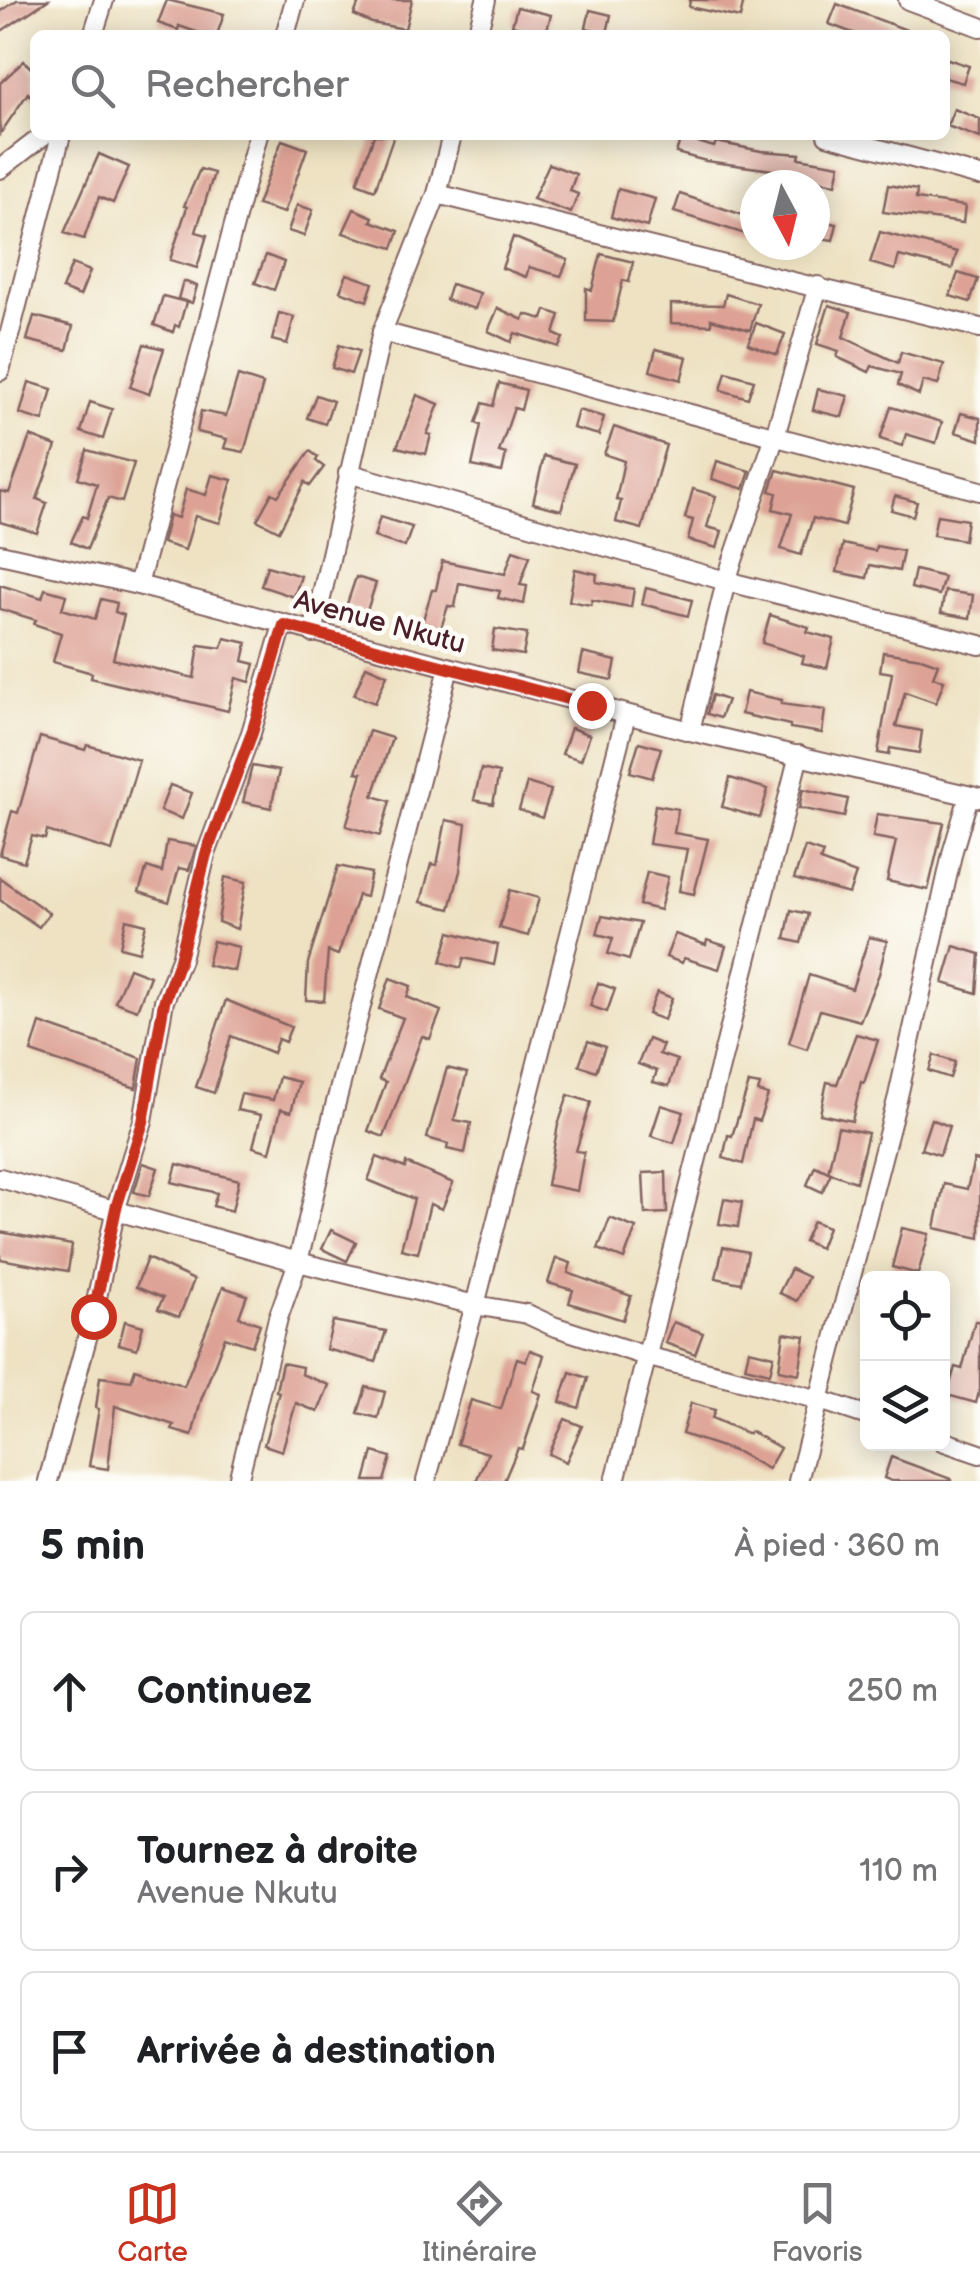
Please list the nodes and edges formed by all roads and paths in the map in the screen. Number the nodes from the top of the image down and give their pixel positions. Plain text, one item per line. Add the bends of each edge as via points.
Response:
1 (104, 0) edge
2 (295, 0) edge
3 (486, 0) edge
4 (908, 0) edge
5 (980, 28) edge
6 (94, 30) edge
7 (286, 30) edge
8 (478, 30) edge
9 (38, 140) edge
10 (60, 140) edge
11 (257, 140) edge
12 (451, 140) edge
13 (846, 140) edge
14 (0, 169) edge
15 (980, 176) edge
16 (436, 194) junction
17 (818, 286) junction
18 (980, 328) edge
19 (382, 332) junction
20 (0, 372) edge
21 (775, 436) junction
22 (348, 473) junction
23 (980, 492) edge
24 (0, 554) edge
25 (726, 581) junction
26 (138, 585) junction
27 (284, 625) junction
28 (314, 634) junction
29 (980, 646) edge
30 (449, 668) junction
31 (626, 715) junction
32 (690, 731) junction
33 (800, 755) junction
34 (975, 797) edge
35 (0, 1178) edge
36 (116, 1208) junction
37 (298, 1262) junction
38 (475, 1305) junction
39 (649, 1357) junction
40 (820, 1400) junction
41 (860, 1413) edge
42 (950, 1444) edge
43 (980, 1454) edge
44 (48, 1481) edge
45 (238, 1481) edge
46 (426, 1481) edge
47 (615, 1481) edge
48 (798, 1481) edge

1 - 6 street
2 - 7 street
3 - 8 street
4 - 5 street
9 - 14 street
10 - 20 street
11 - 26 street
12 - 16 street
13 - 15 street
16 - 17 street
16 - 19 street
17 - 18 street
17 - 21 street
19 - 21 street
19 - 22 street
21 - 23 street
21 - 25 street
22 - 25 street
22 - 28 street
24 - 26 street, Avenue Nkutu
25 - 29 street
25 - 32 street
26 - 27 street, Avenue Nkutu
27 - 28 street, Avenue Nkutu
27 - 36 street via 206,854
28 - 30 street, Avenue Nkutu
30 - 31 street, Avenue Nkutu
30 - 37 street
31 - 32 street, Avenue Nkutu
31 - 38 street
32 - 33 street, Avenue Nkutu
33 - 34 street, Avenue Nkutu
33 - 39 street
34 - 40 street via 953,850
35 - 36 street
36 - 37 street
36 - 44 street
37 - 38 street
37 - 45 street
38 - 39 street via 527,1314
38 - 46 street
39 - 40 street
39 - 47 street
40 - 41 street
40 - 48 street
42 - 43 street

